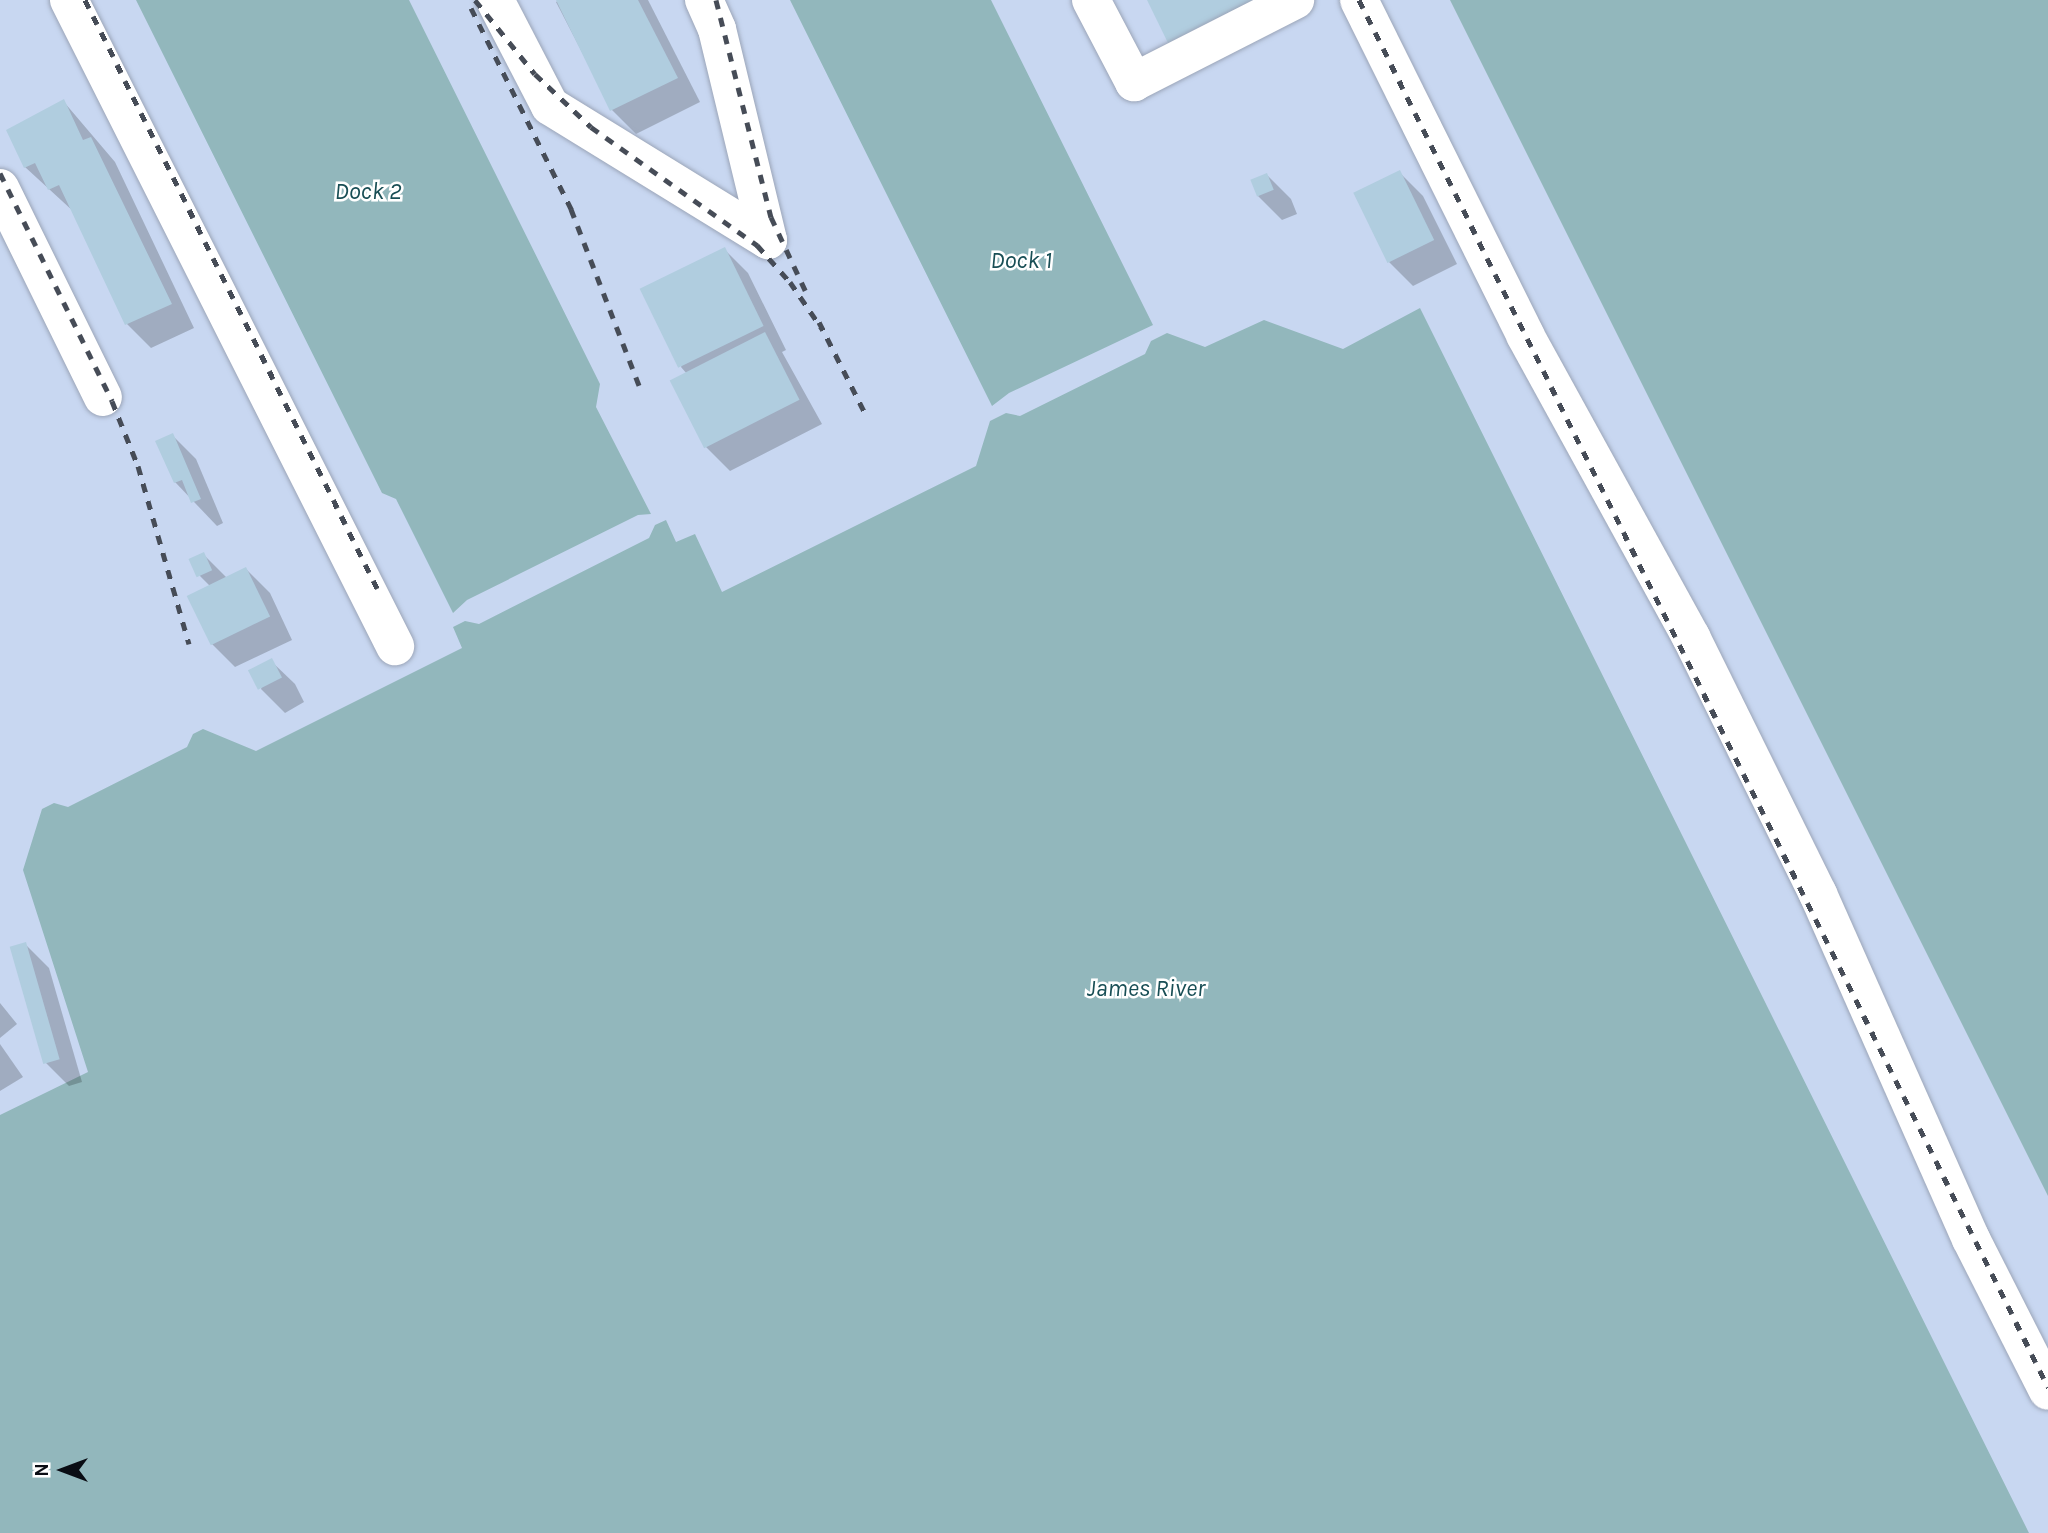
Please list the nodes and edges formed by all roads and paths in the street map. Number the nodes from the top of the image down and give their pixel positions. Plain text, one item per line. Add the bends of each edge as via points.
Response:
1 (69, 0) edge
2 (495, 0) edge
3 (704, 0) edge
4 (1091, 0) edge
5 (1295, 0) edge
6 (1359, 0) edge
7 (0, 188) edge
8 (103, 397) dead end
9 (395, 646) dead end
10 (2048, 1391) edge

1 - 9 lane
2 - 3 lane via 550,107 768,240 717,29
4 - 5 lane via 1134,82
6 - 10 lane via 1525,335 1691,636 1818,894 1971,1239
7 - 8 lane

